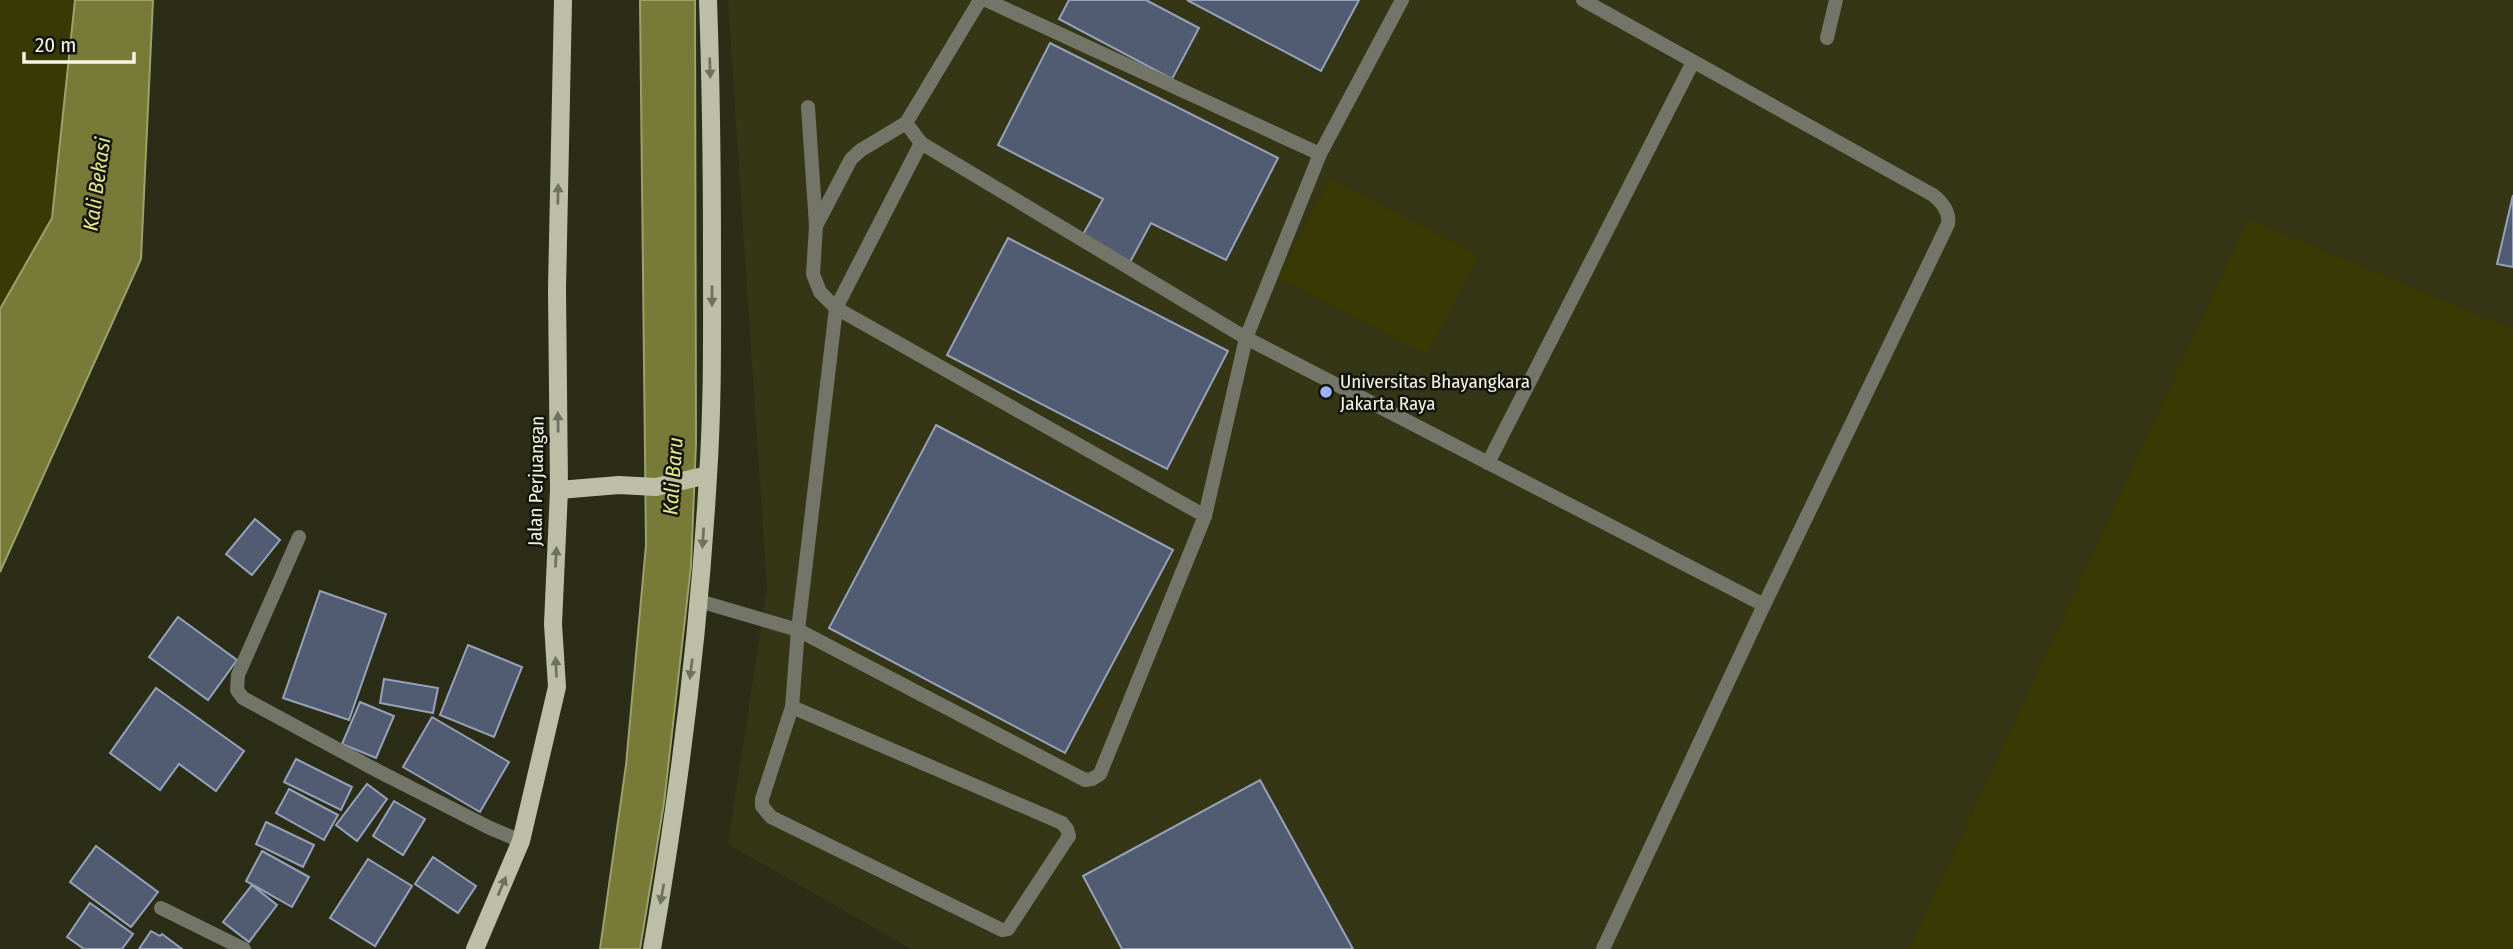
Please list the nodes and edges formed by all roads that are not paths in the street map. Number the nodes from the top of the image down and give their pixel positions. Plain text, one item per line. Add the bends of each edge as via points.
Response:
1 (563, 0) edge
2 (708, 0) edge
3 (979, 0) edge
4 (986, 0) edge
5 (1402, 0) edge
6 (1583, 0) edge
7 (1836, 0) edge
8 (1827, 38) dead end
9 (1693, 62) junction
10 (808, 107) dead end
11 (906, 123) junction
12 (921, 144) junction
13 (1320, 154) junction
14 (816, 226) junction
15 (836, 308) junction
16 (1246, 338) junction
17 (1488, 463) junction
18 (703, 477) junction
19 (559, 490) junction
20 (1205, 516) junction
21 (299, 537) dead end
22 (699, 601) junction
23 (1764, 606) junction
24 (798, 630) junction
25 (792, 707) junction
26 (521, 841) junction
27 (160, 908) dead end
28 (244, 949) edge
29 (475, 949) edge
30 (652, 949) edge
31 (1604, 949) edge

19 -> 1 main road, Jalan Perjuangan via 557,289
2 -> 18 main road via 712,282
3 - 11 street
4 - 13 street
5 - 13 street
6 - 9 street
7 - 8 street
9 - 17 street
9 - 23 street via 1933,195 1949,216
10 - 14 street
11 - 12 street
11 - 14 street via 851,159
12 - 15 street
12 - 16 street
13 - 16 street
14 - 15 street via 813,274 820,292
15 - 20 street
15 - 24 street
16 - 17 street
16 - 20 street
17 - 23 street
18 - 19 main road via 656,487
18 -> 22 main road
26 -> 19 main road, Jalan Perjuangan via 557,687 553,624
20 - 24 street via 1100,774 1092,779 1085,780
21 - 26 street via 238,675 237,690 243,698 415,790
22 - 24 street
22 -> 30 main road via 670,849
23 - 31 street
24 - 25 street
25 - 25 street via 762,799 771,817 1008,929 1069,836 1068,829
29 -> 26 main road, Jalan Perjuangan
27 - 28 street

